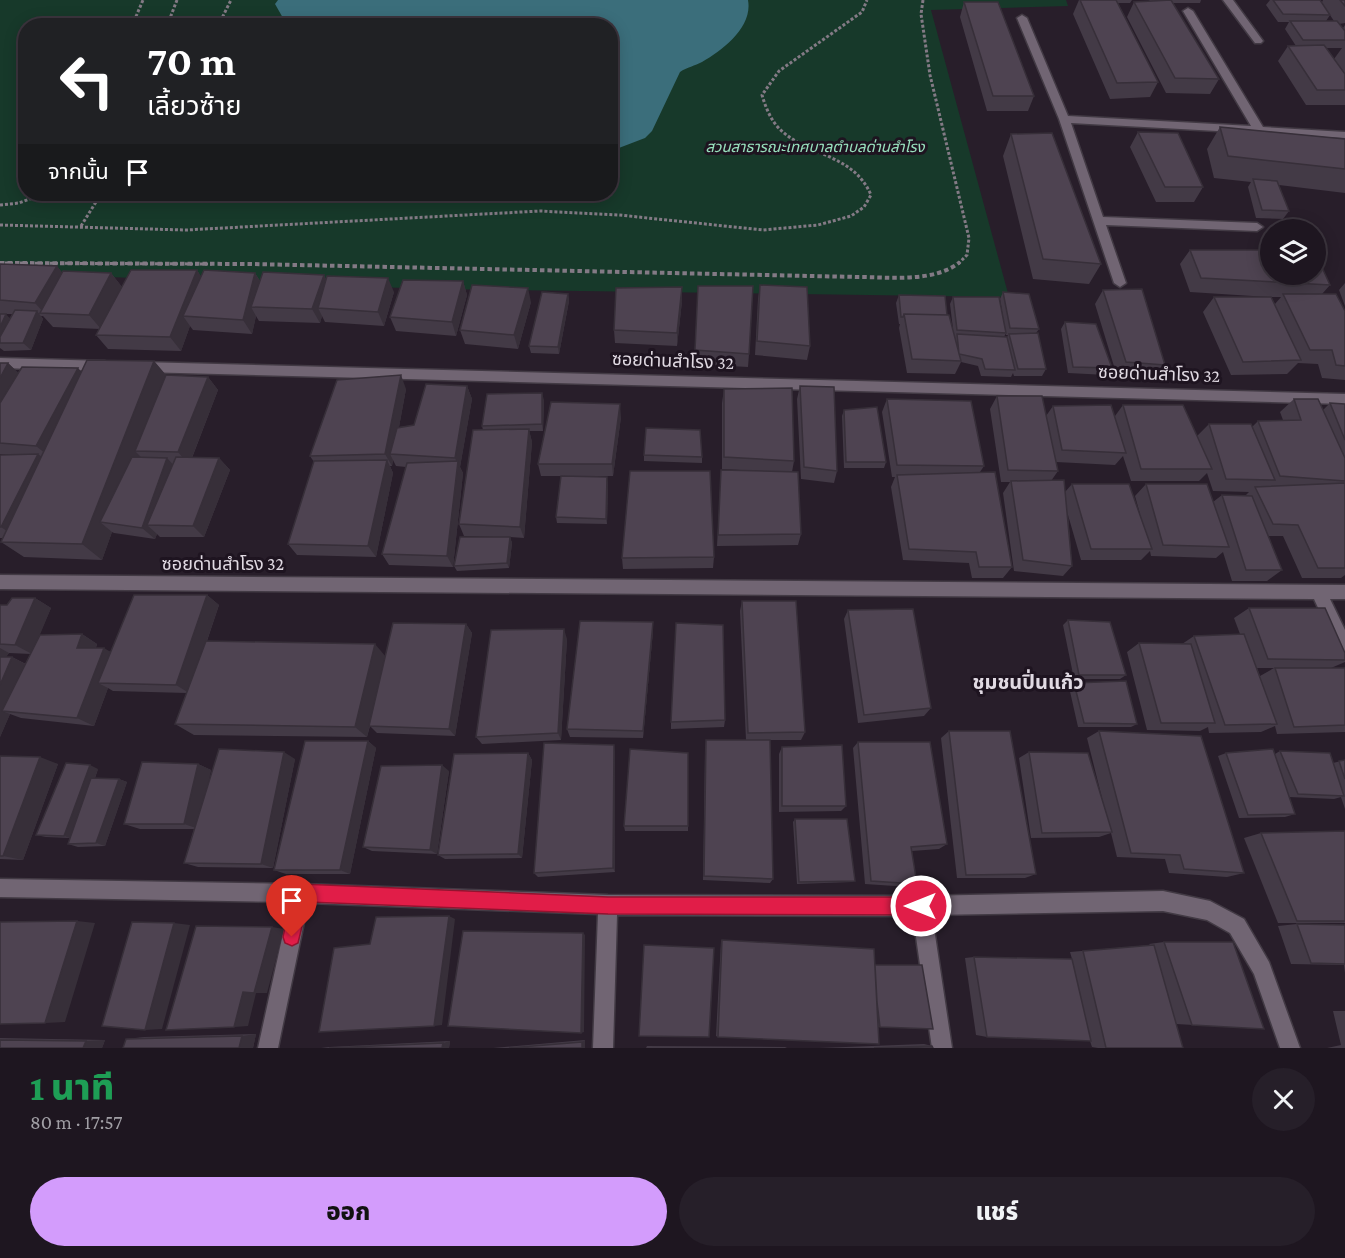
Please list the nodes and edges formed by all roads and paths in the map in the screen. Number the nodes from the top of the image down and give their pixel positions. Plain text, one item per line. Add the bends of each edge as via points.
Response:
1 (143, 0) edge
2 (177, 0) edge
3 (231, 0) edge
4 (867, 0) edge
5 (923, 0) edge
6 (1228, 0) edge
7 (1188, 11) dead end
8 (135, 18) edge
9 (170, 18) edge
10 (222, 18) edge
11 (1022, 18) dead end
12 (1258, 41) dead end
13 (1064, 119) junction
14 (1259, 130) junction
15 (1345, 135) edge
16 (24, 201) edge
17 (97, 201) edge
18 (0, 205) edge
19 (1099, 221) junction
20 (0, 225) edge
21 (80, 227) junction
22 (1257, 227) dead end
23 (0, 263) edge
24 (1120, 284) dead end
25 (0, 363) edge
26 (1345, 399) edge
27 (0, 582) edge
28 (1319, 592) junction
29 (1345, 592) edge
30 (1345, 648) edge
31 (0, 888) edge
32 (301, 893) junction
33 (608, 905) junction
34 (921, 906) junction
35 (268, 1048) edge
36 (603, 1048) edge
37 (942, 1048) edge
38 (1290, 1048) edge

1 - 8 path
2 - 9 path
3 - 10 path
4 - 21 path via 862,12 778,71 762,95 777,127 854,171 869,186 871,195 864,207 851,216 818,225 764,230 540,211 186,230
5 - 23 path via 920,14 927,60 969,238 968,255 956,266 937,274 858,277 263,264
6 - 12 street
7 - 14 street
11 - 13 street
13 - 14 street
13 - 19 street
14 - 15 street
16 - 18 path
17 - 21 path
19 - 22 street
19 - 24 street
20 - 21 path
25 - 26 street, ซอยด่านสำโรง 32
27 - 28 street, ซอยด่านสำโรง 32
28 - 29 street, ซอยด่านสำโรง 32
28 - 30 street
31 - 32 street
32 - 33 street
32 - 35 street
33 - 34 street
33 - 36 street
34 - 37 street
34 - 38 street via 1163,901 1210,911 1237,926 1263,969

